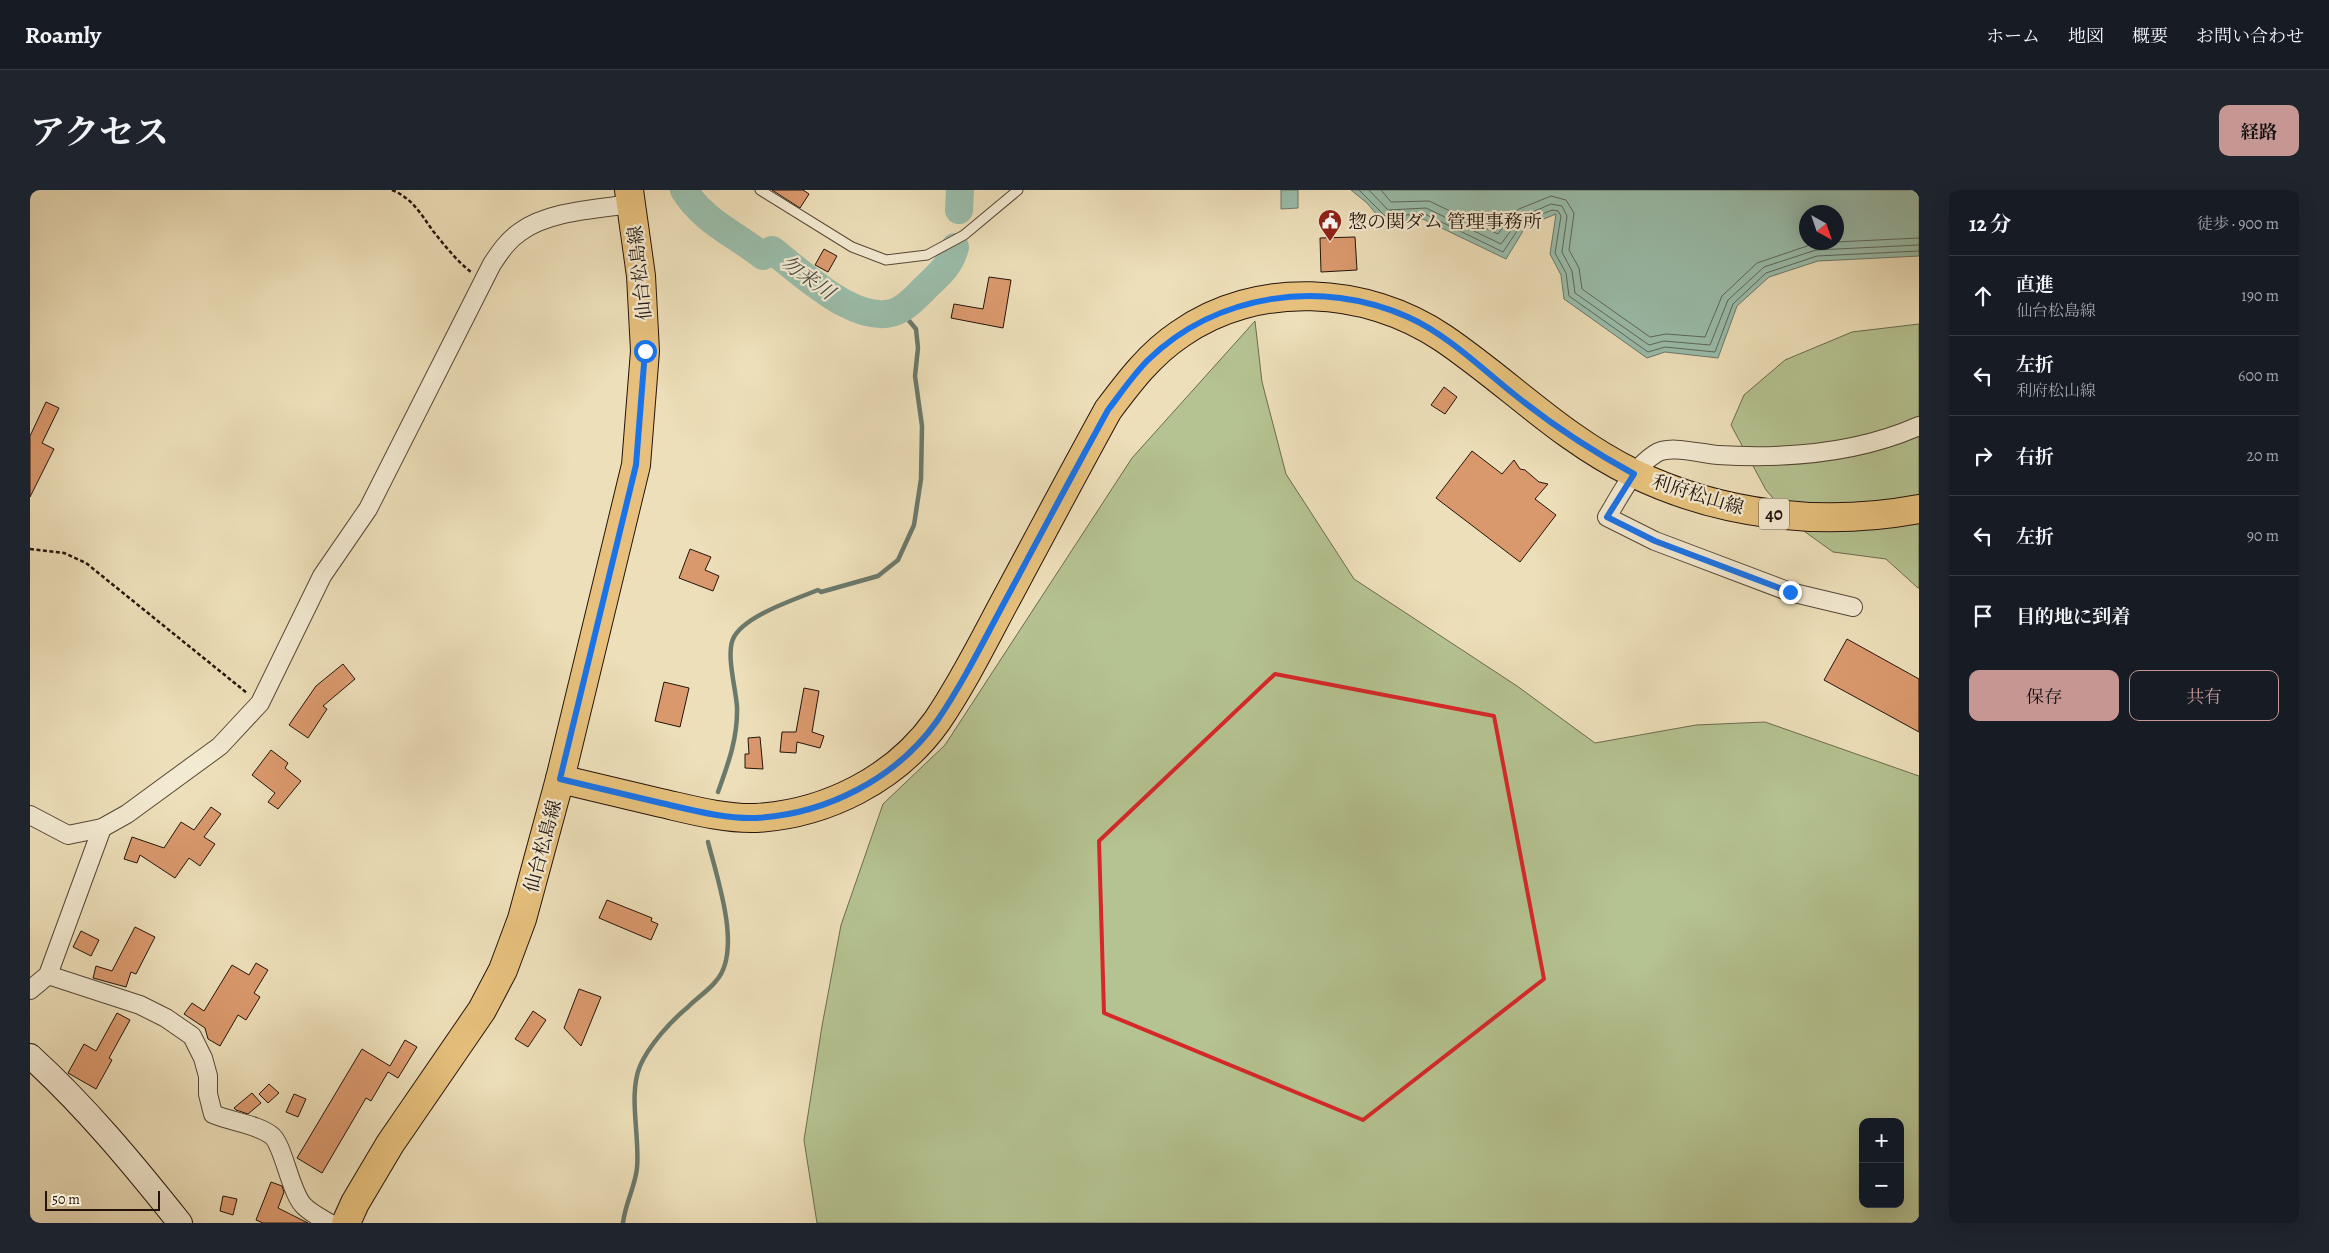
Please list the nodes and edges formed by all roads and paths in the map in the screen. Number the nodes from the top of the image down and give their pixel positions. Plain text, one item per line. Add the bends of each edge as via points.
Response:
1 (392, 190) edge
2 (760, 190) edge
3 (1018, 190) edge
4 (630, 197) edge
5 (483, 282) junction
6 (1919, 426) edge
7 (1634, 474) junction
8 (1919, 509) edge
9 (30, 549) edge
10 (1853, 607) dead end
11 (260, 703) junction
12 (560, 779) junction
13 (30, 815) edge
14 (102, 828) junction
15 (48, 975) junction
16 (30, 990) edge
17 (30, 1056) edge
18 (180, 1223) edge
19 (329, 1223) edge
20 (346, 1223) edge

1 - 5 path via 414,204 461,264
2 - 3 lane via 852,248 886,260 927,255 964,235
4 - 5 street via 545,219 520,232 503,248
4 - 12 main road, 仙台松島線 via 641,276 645,351 636,465
5 - 11 street via 368,509 322,576
6 - 7 street via 1835,452 1717,455 1668,449 1655,453
7 - 8 main road, 利府松山線 / 40 via 1707,501 1780,515 1882,516
7 - 10 street via 1607,517 1655,541 1790,592
7 - 12 main road, 利府松山線 / 40 via 1594,452 1442,337 1408,318 1375,305 1340,299 1298,295 1261,300 1200,320 1160,349 1137,372 1108,410 936,722 884,774 822,806 756,818 699,812
9 - 11 path via 64,553 86,563
11 - 14 street via 220,746 127,814
12 - 20 main road, 仙台松島線 via 522,919 503,970 482,1010 390,1144
13 - 14 street via 68,835
14 - 15 street
15 - 16 street
15 - 19 street via 140,1005 192,1036 208,1076 213,1114 231,1122 258,1127 274,1136 303,1205
17 - 18 street via 57,1080 131,1162

